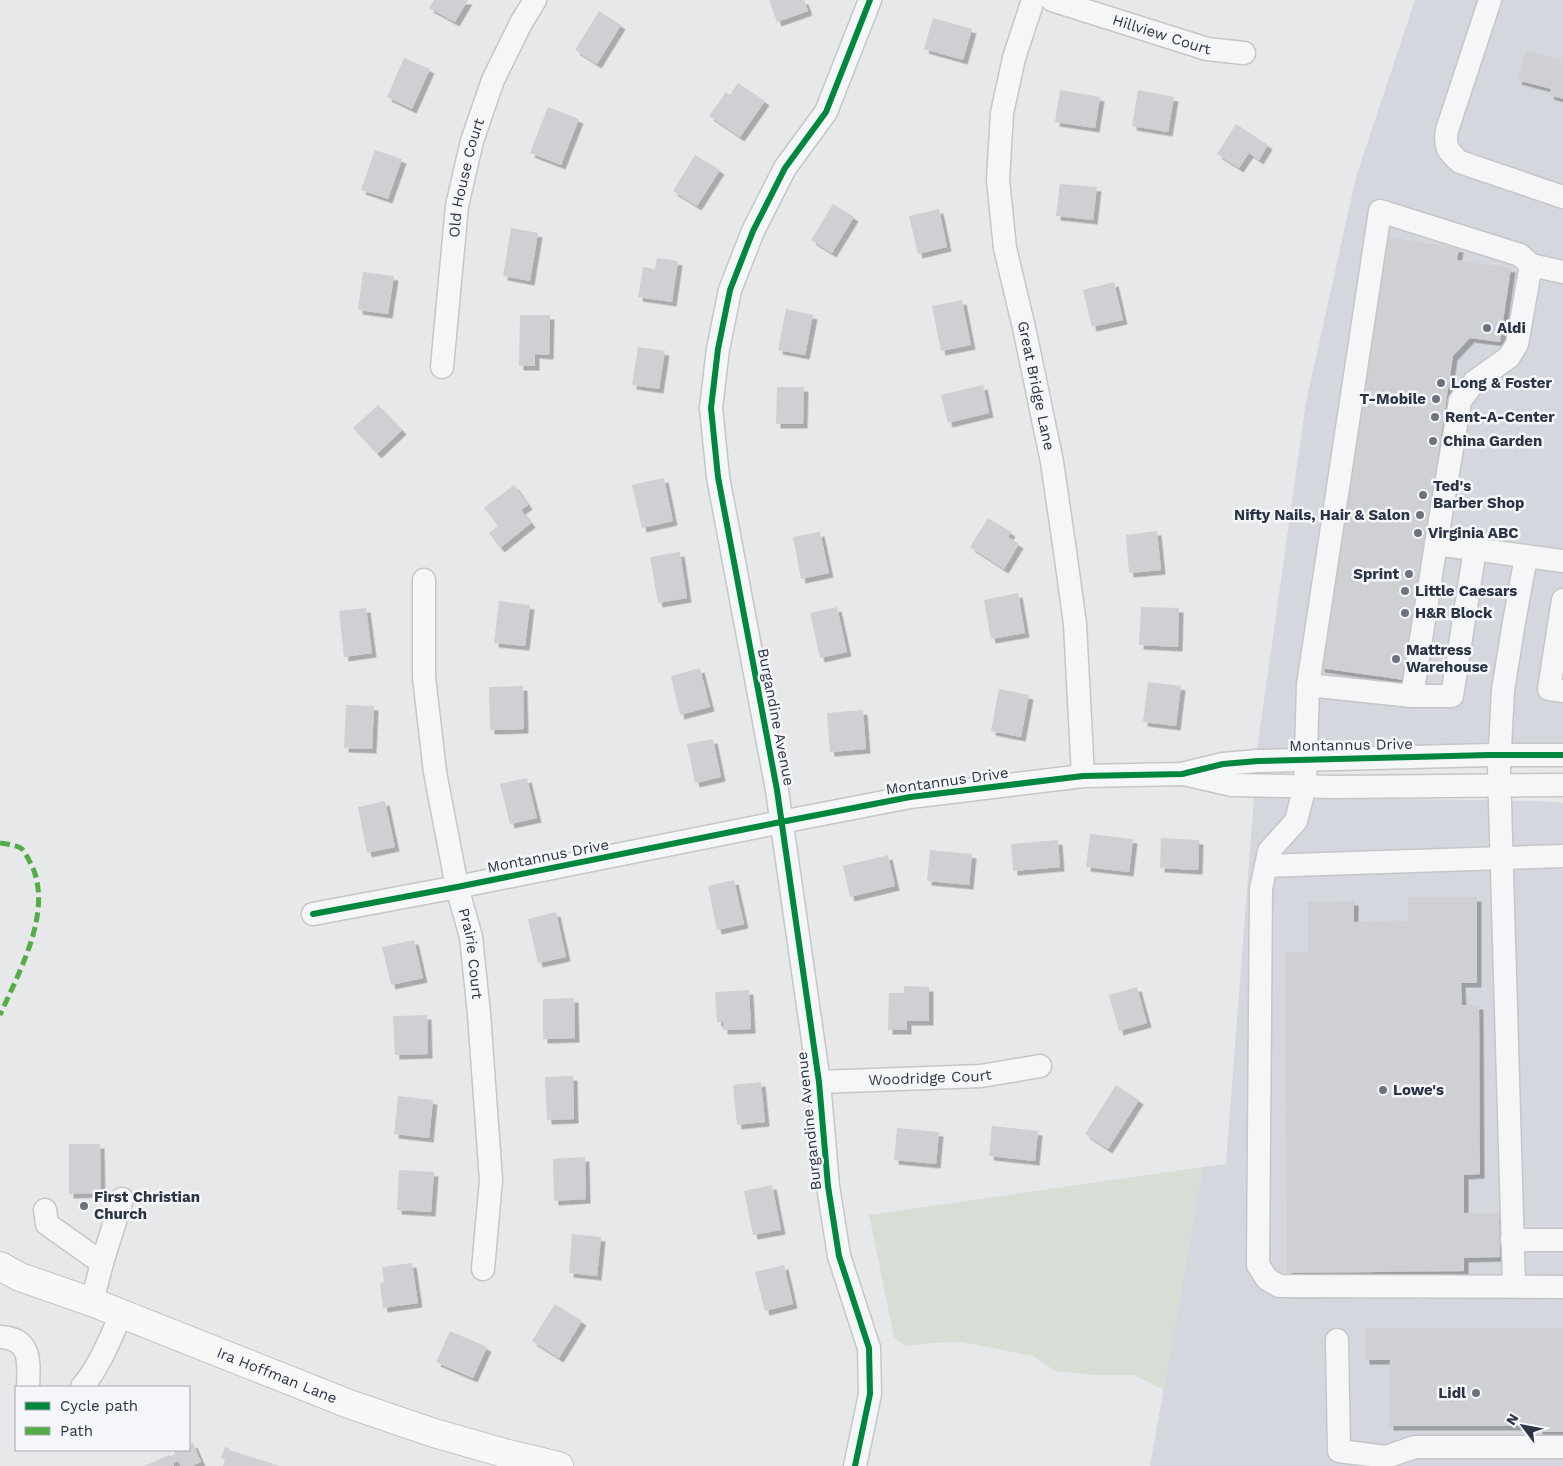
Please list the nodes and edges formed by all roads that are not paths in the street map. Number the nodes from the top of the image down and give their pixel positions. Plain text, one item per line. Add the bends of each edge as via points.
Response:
1 (535, 0) edge
2 (870, 0) edge
3 (1033, 0) edge
4 (1052, 0) edge
5 (1490, 0) edge
6 (1244, 53) dead end
7 (1563, 197) edge
8 (1531, 265) junction
9 (1563, 272) edge
10 (442, 367) dead end
11 (1436, 544) junction
12 (1475, 549) junction
13 (1526, 557) junction
14 (1563, 562) edge
15 (424, 580) dead end
16 (1563, 600) edge
17 (1308, 685) junction
18 (1563, 691) edge
19 (1412, 696) junction
20 (1500, 755) junction
21 (1563, 755) edge
22 (1306, 759) junction
23 (1182, 774) junction
24 (1082, 776) junction
25 (1500, 785) junction
26 (1563, 785) edge
27 (1305, 786) junction
28 (781, 822) junction
29 (1563, 856) edge
30 (1502, 858) junction
31 (1266, 866) junction
32 (457, 887) junction
33 (313, 914) dead end
34 (1040, 1066) dead end
35 (819, 1082) junction
36 (122, 1199) dead end
37 (45, 1210) dead end
38 (1512, 1240) junction
39 (1563, 1240) edge
40 (102, 1263) junction
41 (0, 1266) edge
42 (483, 1269) dead end
43 (1514, 1286) junction
44 (1563, 1287) edge
45 (92, 1302) junction
46 (121, 1314) junction
47 (0, 1337) edge
48 (1337, 1340) dead end
49 (28, 1386) edge
50 (83, 1386) edge
51 (1563, 1447) edge
52 (1392, 1461) edge
53 (558, 1466) edge
54 (855, 1466) edge

1 - 10 street, Old House Court via 493,80 472,141 457,206
2 - 28 street, Burgandine Avenue via 826,112 785,168 753,231 730,290 711,408 718,476
3 - 24 street, Great Bridge Lane via 1014,58 1002,113 998,180 1005,248 1052,462 1063,534 1075,624
4 - 6 street, Hillview Court via 1207,49
5 - 7 street via 1447,130 1447,148 1460,162
8 - 9 street
8 - 11 street via 1517,344 1509,357 1474,382 1460,401
8 - 17 street via 1520,255 1380,211
11 - 12 street
11 - 19 street
12 - 13 street
12 - 19 street via 1452,696
13 - 14 street
13 - 20 street via 1503,690
15 - 32 street, Prairie Court via 424,677 435,772
16 - 18 street via 1549,689
17 - 19 street
17 - 22 street
20 - 21 street, Montannus Drive
20 - 22 street, Montannus Drive
20 - 25 street
22 - 23 street, Montannus Drive via 1235,762
22 - 27 street
23 - 24 street, Montannus Drive
23 - 27 street, Montannus Drive via 1232,785
24 - 28 street, Montannus Drive via 910,797
25 - 26 street, Montannus Drive
25 - 27 street, Montannus Drive
25 - 30 street
27 - 31 street via 1296,822 1269,851
28 - 32 street, Montannus Drive
28 - 35 street, Burgandine Avenue
29 - 30 street
30 - 31 street
30 - 38 street
31 - 43 street via 1261,890 1258,1265 1267,1279 1279,1286
32 - 33 street, Montannus Drive
32 - 42 street, Prairie Court via 471,937 480,1014 491,1180
34 - 35 street, Woodridge Court via 981,1076
35 - 54 street, Burgandine Avenue via 828,1186 839,1256 869,1348 870,1394
36 - 40 street
37 - 40 street via 47,1224
38 - 39 street
38 - 43 street
40 - 45 street
41 - 45 main road, Ira Hoffman Lane via 20,1277
43 - 44 street
45 - 46 main road, Ira Hoffman Lane
46 - 50 street via 106,1349
46 - 53 main road, Ira Hoffman Lane via 349,1404 434,1433
47 - 49 street via 18,1342 25,1349 29,1362
48 - 52 street via 1339,1451
51 - 52 street via 1415,1447

